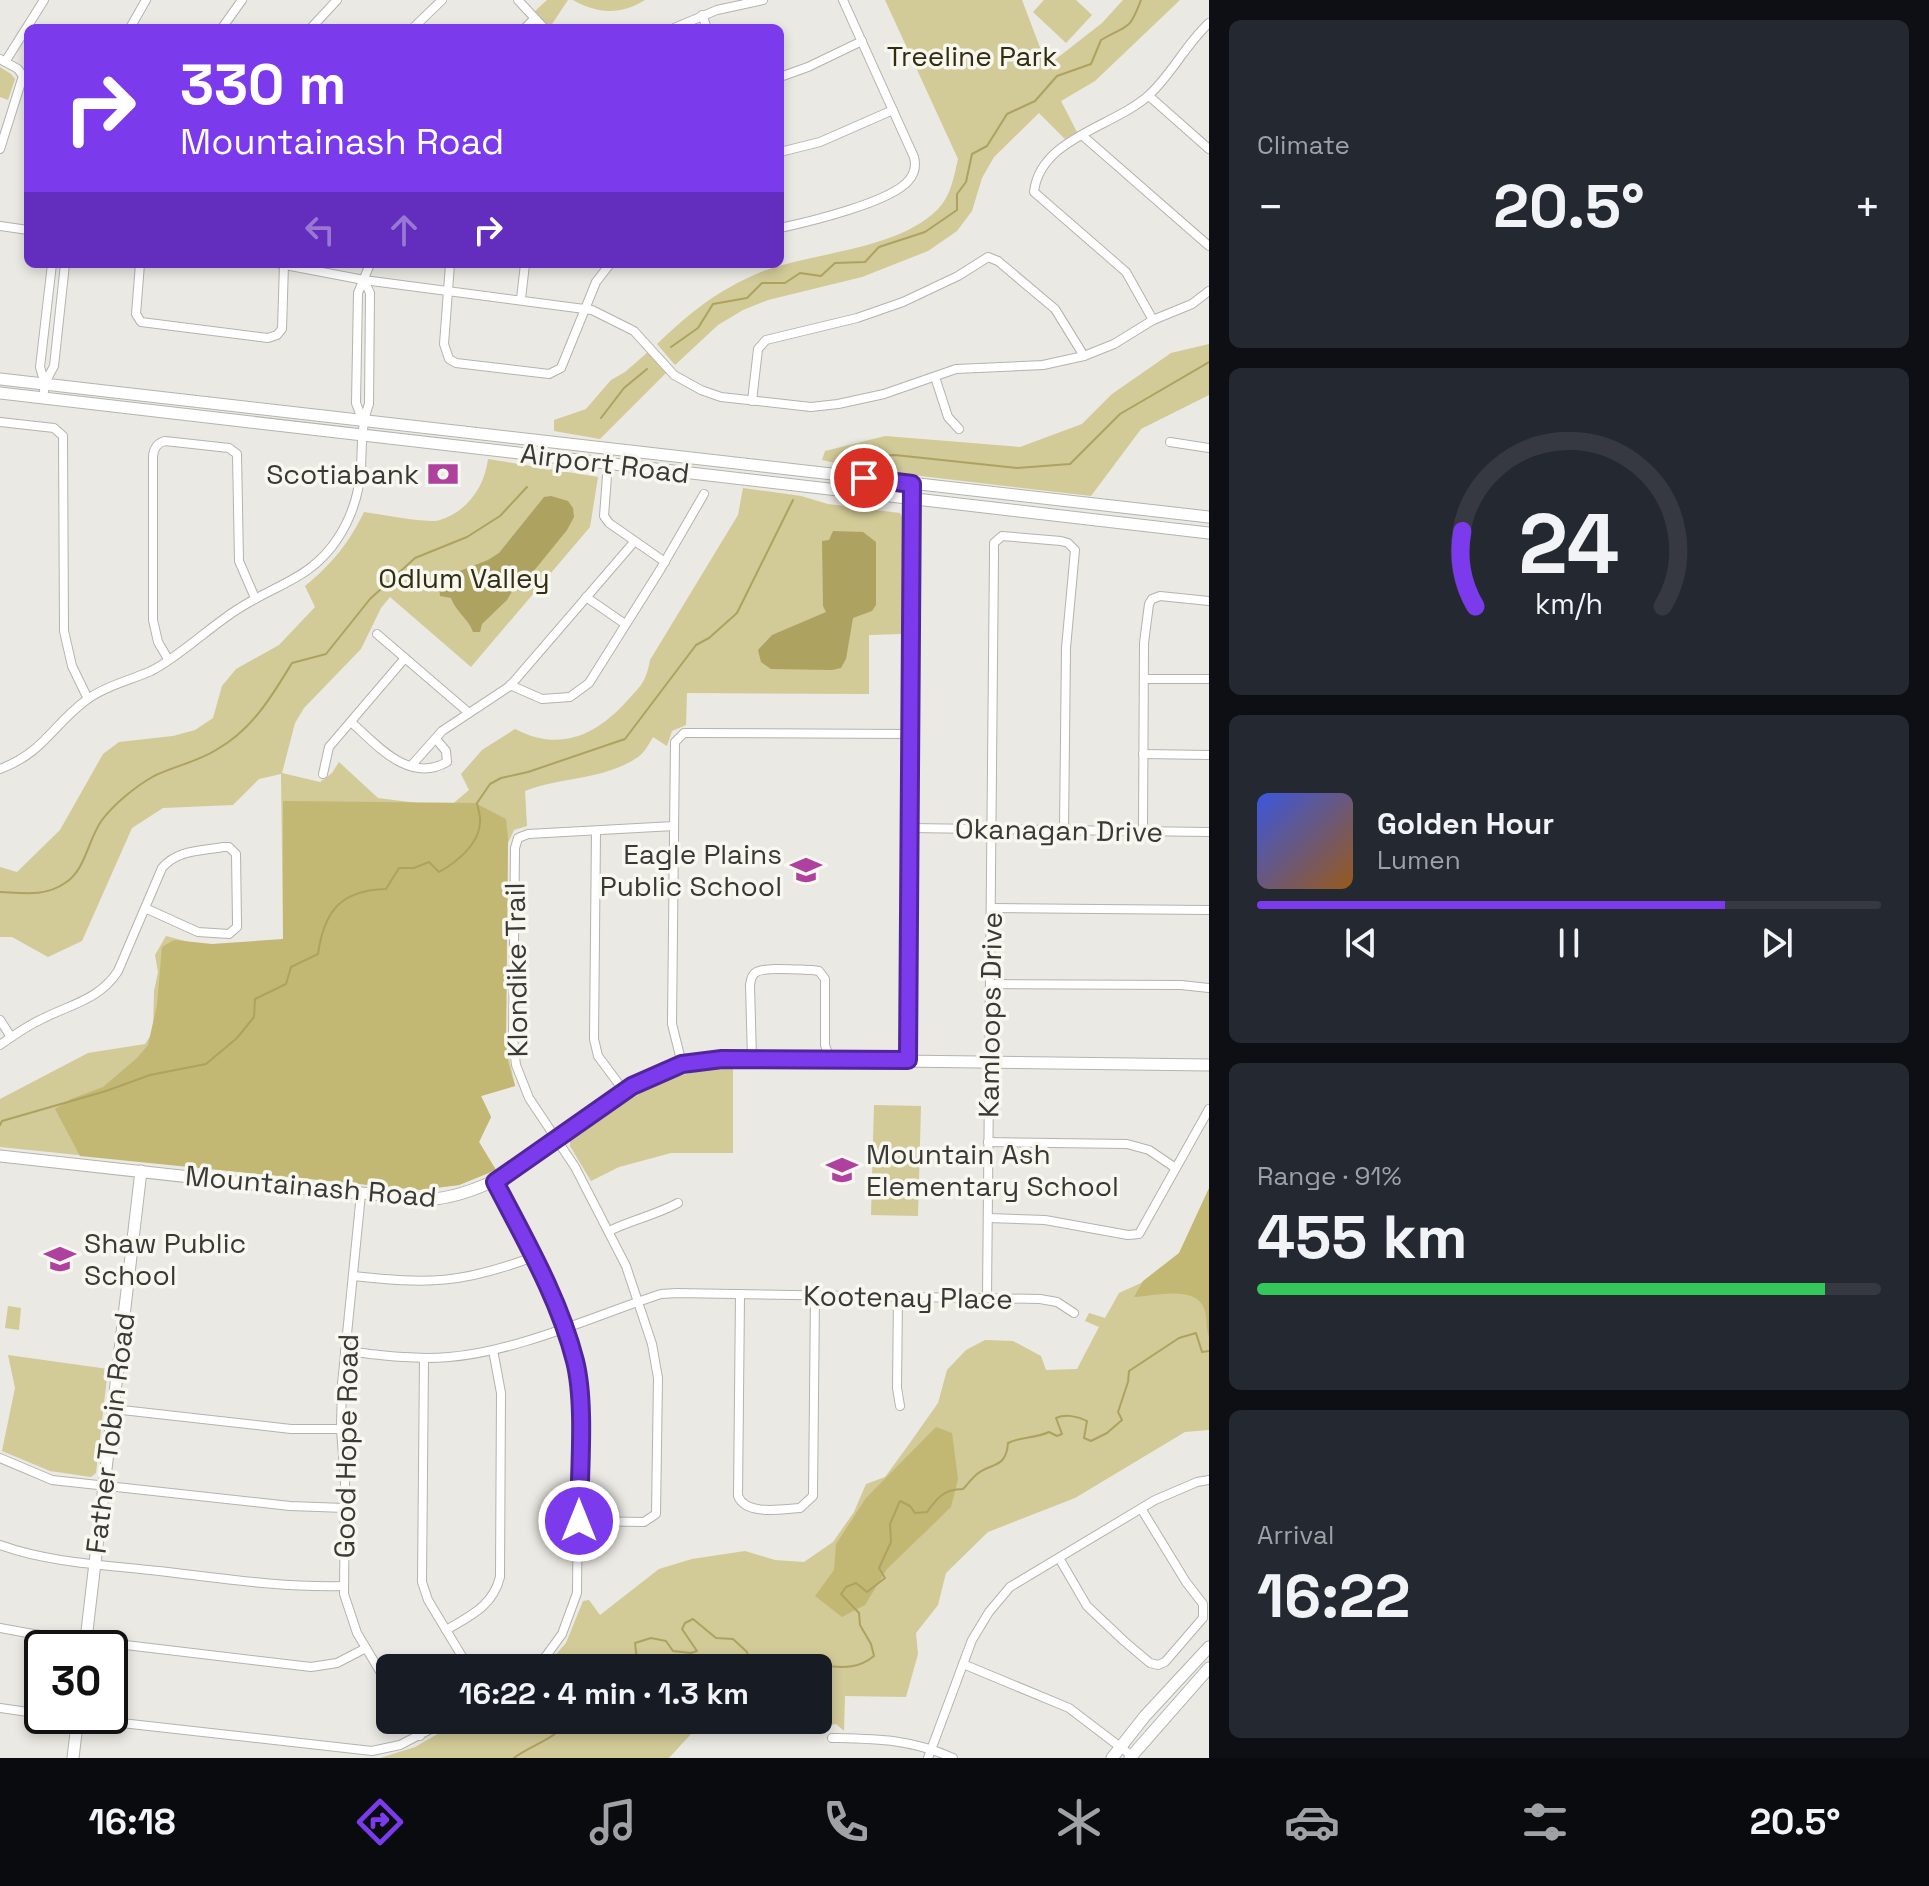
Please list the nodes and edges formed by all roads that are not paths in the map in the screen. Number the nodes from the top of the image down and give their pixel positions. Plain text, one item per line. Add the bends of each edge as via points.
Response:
1 (44, 0) edge
2 (146, 0) edge
3 (242, 0) edge
4 (337, 0) edge
5 (442, 0) edge
6 (518, 0) edge
7 (763, 0) edge
8 (843, 0) edge
9 (702, 15) junction
10 (534, 19) junction
11 (1209, 23) edge
12 (28, 24) edge
13 (132, 24) edge
14 (225, 24) edge
15 (315, 24) edge
16 (417, 24) edge
17 (529, 24) edge
18 (540, 24) edge
19 (683, 24) edge
20 (705, 24) edge
21 (24, 29) edge
22 (862, 41) junction
23 (3, 60) edge
24 (784, 76) edge
25 (1149, 96) junction
26 (893, 110) junction
27 (1083, 136) junction
28 (1208, 146) edge
29 (0, 149) edge
30 (784, 151) edge
31 (0, 226) edge
32 (784, 227) edge
33 (24, 229) edge
34 (1209, 246) edge
35 (52, 268) edge
36 (65, 268) edge
37 (140, 268) edge
38 (283, 268) edge
39 (303, 268) edge
40 (368, 268) edge
41 (450, 268) edge
42 (525, 268) edge
43 (607, 268) edge
44 (364, 280) junction
45 (447, 290) junction
46 (1209, 291) edge
47 (521, 299) junction
48 (585, 308) junction
49 (1153, 320) junction
50 (1084, 356) junction
51 (935, 377) junction
52 (0, 379) edge
53 (45, 384) junction
54 (0, 393) edge
55 (43, 398) junction
56 (752, 401) junction
57 (363, 420) junction
58 (0, 422) edge
59 (959, 429) dead end
60 (362, 435) junction
61 (1170, 442) dead end
62 (1209, 448) edge
63 (609, 449) junction
64 (607, 463) junction
65 (912, 484) junction
66 (704, 494) dead end
67 (911, 499) junction
68 (1209, 517) edge
69 (1209, 533) edge
70 (634, 542) junction
71 (665, 562) junction
72 (586, 597) junction
73 (255, 598) junction
74 (1209, 601) edge
75 (625, 624) junction
76 (377, 634) dead end
77 (405, 658) junction
78 (168, 659) junction
79 (1144, 679) junction
80 (1209, 679) edge
81 (510, 685) junction
82 (88, 699) junction
83 (469, 713) junction
84 (351, 722) junction
85 (910, 734) junction
86 (436, 739) junction
87 (1143, 754) junction
88 (1209, 755) edge
89 (411, 766) junction
90 (0, 769) edge
91 (323, 774) dead end
92 (674, 826) junction
93 (910, 828) junction
94 (992, 829) junction
95 (1064, 830) junction
96 (1143, 830) junction
97 (596, 831) junction
98 (1209, 832) edge
99 (145, 908) junction
100 (991, 908) junction
101 (1209, 910) edge
102 (990, 984) junction
103 (1209, 988) edge
104 (0, 1020) edge
105 (11, 1037) junction
106 (0, 1045) edge
107 (752, 1059) junction
108 (830, 1060) junction
109 (908, 1060) junction
110 (989, 1061) junction
111 (682, 1064) junction
112 (1209, 1065) edge
113 (624, 1091) junction
114 (1209, 1109) edge
115 (557, 1140) junction
116 (988, 1142) junction
117 (0, 1156) edge
118 (1174, 1167) junction
119 (141, 1171) junction
120 (495, 1182) junction
121 (361, 1194) junction
122 (678, 1203) dead end
123 (988, 1218) junction
124 (609, 1231) junction
125 (533, 1257) junction
126 (353, 1276) junction
127 (740, 1294) junction
128 (815, 1295) junction
129 (898, 1296) junction
130 (987, 1298) junction
131 (638, 1302) junction
132 (1074, 1313) dead end
133 (564, 1327) junction
134 (493, 1350) junction
135 (345, 1351) junction
136 (424, 1358) junction
137 (900, 1406) dead end
138 (113, 1409) junction
139 (341, 1429) junction
140 (0, 1458) edge
141 (1209, 1480) edge
142 (104, 1486) junction
143 (345, 1508) junction
144 (1142, 1510) junction
145 (579, 1521) junction
146 (0, 1545) edge
147 (1059, 1558) junction
148 (95, 1564) junction
149 (344, 1586) junction
150 (0, 1628) edge
151 (88, 1630) edge
152 (446, 1630) junction
153 (24, 1632) edge
154 (1209, 1647) edge
155 (128, 1648) edge
156 (366, 1648) junction
157 (461, 1654) edge
158 (545, 1654) edge
159 (963, 1664) junction
160 (376, 1665) edge
161 (1209, 1668) edge
162 (0, 1708) edge
163 (24, 1711) edge
164 (128, 1723) edge
165 (76, 1734) edge
166 (424, 1734) edge
167 (420, 1736) joint
168 (832, 1738) dead end
169 (1120, 1746) junction
170 (930, 1753) edge
171 (1131, 1757) edge
172 (73, 1758) edge
173 (953, 1758) edge
174 (1112, 1758) edge

1 - 12 street
2 - 13 street
3 - 14 street
4 - 15 street
5 - 16 street
6 - 10 street
7 - 9 street
8 - 22 street
9 - 19 street
9 - 20 street
10 - 17 street
10 - 18 street
11 - 25 street
21 - 23 street
22 - 24 street
22 - 26 street
23 - 29 street via 23,76
25 - 27 street
25 - 28 street
26 - 30 street via 820,142
26 - 32 street via 915,162 908,182 853,208
27 - 34 street
27 - 49 street via 1048,158 1034,192 1126,272
31 - 33 street
35 - 53 street via 40,367
36 - 53 street via 54,366
37 - 38 street via 136,314 141,322 268,338 282,329
39 - 44 street
40 - 44 street
41 - 45 street
42 - 47 street
43 - 48 street
44 - 45 street
44 - 57 street via 370,293 370,372
45 - 47 street
45 - 48 street via 444,350 456,363 554,373
46 - 49 street
47 - 48 street
48 - 56 street via 634,331 691,386
49 - 50 street
50 - 51 street via 1043,365 966,367
50 - 56 street via 1055,309 988,257 903,302 766,340 758,349
51 - 56 street via 824,407
51 - 59 street via 948,417
52 - 53 main road, Airport Road
53 - 55 street
53 - 57 main road, Airport Road
54 - 55 main road, Airport Road
55 - 60 main road, Airport Road
57 - 60 street
57 - 63 main road, Airport Road
58 - 82 street via 54,428 63,436 64,631 72,666
60 - 64 main road, Airport Road
60 - 73 street via 351,514 334,544 301,576
61 - 62 street
63 - 64 street
63 - 65 main road, Airport Road
64 - 67 main road, Airport Road
64 - 70 street via 604,516
65 - 67 street
65 - 68 main road, Airport Road
66 - 71 street
67 - 69 main road, Airport Road
67 - 85 street
70 - 71 street
70 - 72 street
71 - 75 street
72 - 75 street
72 - 81 street
73 - 78 street
73 - 78 street via 239,561 237,454 229,448 160,442 153,456 153,620
74 - 79 street via 1152,599
75 - 81 street via 592,679 573,696 537,699
76 - 77 street
77 - 83 street
77 - 84 street
78 - 82 street
79 - 80 street
79 - 87 street
81 - 83 street
82 - 90 street via 32,753
83 - 86 street
84 - 89 street via 396,762
84 - 91 street via 329,747
85 - 92 street via 684,733 675,742
85 - 93 street
86 - 89 street
86 - 89 street via 447,762 435,769
87 - 88 street
87 - 96 street
92 - 97 street
92 - 111 street via 672,1024
93 - 94 street, Okanagan Drive
93 - 109 street
94 - 95 street, Okanagan Drive
94 - 95 street, Kamloops Drive via 994,554 997,538 1008,536 1068,543 1075,550 1066,648
94 - 100 street, Kamloops Drive
95 - 96 street, Okanagan Drive
96 - 98 street, Okanagan Drive
97 - 113 street via 594,1039 601,1060
97 - 115 street, Klondike Trail via 528,834 518,838 515,848 514,1056 529,1098
99 - 99 street via 198,932 229,934 237,927 236,854 223,847 170,859
99 - 105 street via 109,983
100 - 101 street
100 - 102 street, Kamloops Drive
102 - 103 street
102 - 110 street, Kamloops Drive
104 - 105 street
105 - 106 street
107 - 108 main road, Mountainash Road
107 - 108 street via 751,979 758,970 783,969 819,971 825,979 825,1045
107 - 111 main road, Mountainash Road
108 - 109 main road, Mountainash Road
109 - 110 main road, Mountainash Road
110 - 112 main road, Mountainash Road
110 - 116 street, Kamloops Drive
111 - 113 main road, Mountainash Road
113 - 115 main road, Mountainash Road
114 - 118 street
115 - 120 main road, Mountainash Road
115 - 124 street, Klondike Trail
116 - 118 street via 1127,1144 1149,1150
116 - 123 street, Kamloops Drive
117 - 119 main road, Mountainash Road
118 - 123 street via 1142,1231 1133,1235 1045,1220
119 - 121 main road, Mountainash Road
119 - 138 main road, Father Tobin Road
120 - 121 main road, Mountainash Road via 435,1199
120 - 125 street
121 - 126 street, Good Hope Road
122 - 124 street
123 - 130 street, Kamloops Drive
124 - 131 street, Klondike Trail
125 - 126 street via 440,1282
125 - 133 street
126 - 135 street, Good Hope Road
127 - 128 street, Kootenay Place
127 - 128 street via 738,1496 752,1509 800,1508 813,1496
127 - 131 street, Kootenay Place via 669,1293
128 - 129 street, Kootenay Place
129 - 130 street, Kootenay Place
129 - 137 street
130 - 132 street, Kootenay Place via 1040,1299
131 - 133 street, Kootenay Place
131 - 145 street, Klondike Trail via 658,1378 656,1514 644,1522
133 - 134 street, Kootenay Place
133 - 145 street via 579,1388
134 - 136 street, Kootenay Place
134 - 152 street via 501,1393 500,1577 486,1605
135 - 136 street, Kootenay Place
135 - 139 street, Good Hope Road
136 - 152 street via 422,1582
138 - 139 street via 291,1429
138 - 142 main road, Father Tobin Road
139 - 143 street, Good Hope Road
140 - 142 street via 52,1480
141 - 144 street
142 - 143 street
142 - 148 main road, Father Tobin Road
143 - 149 street, Good Hope Road
144 - 147 street
144 - 147 street via 1205,1612 1165,1662 1150,1663 1087,1606
145 - 158 street via 574,1604
146 - 148 street
147 - 159 street via 1010,1587 989,1612
148 - 149 street via 285,1585
148 - 151 main road, Father Tobin Road
149 - 156 street, Good Hope Road via 347,1609
150 - 153 street
152 - 157 street
154 - 169 main road
155 - 156 street via 311,1667 337,1663
156 - 160 street, Good Hope Road
159 - 169 street via 1069,1708
159 - 170 street
161 - 171 main road
162 - 163 street
164 - 167 street via 361,1750 393,1747
165 - 172 main road
166 - 167 street
168 - 170 street via 899,1741
169 - 171 street
169 - 174 main road
170 - 173 street

